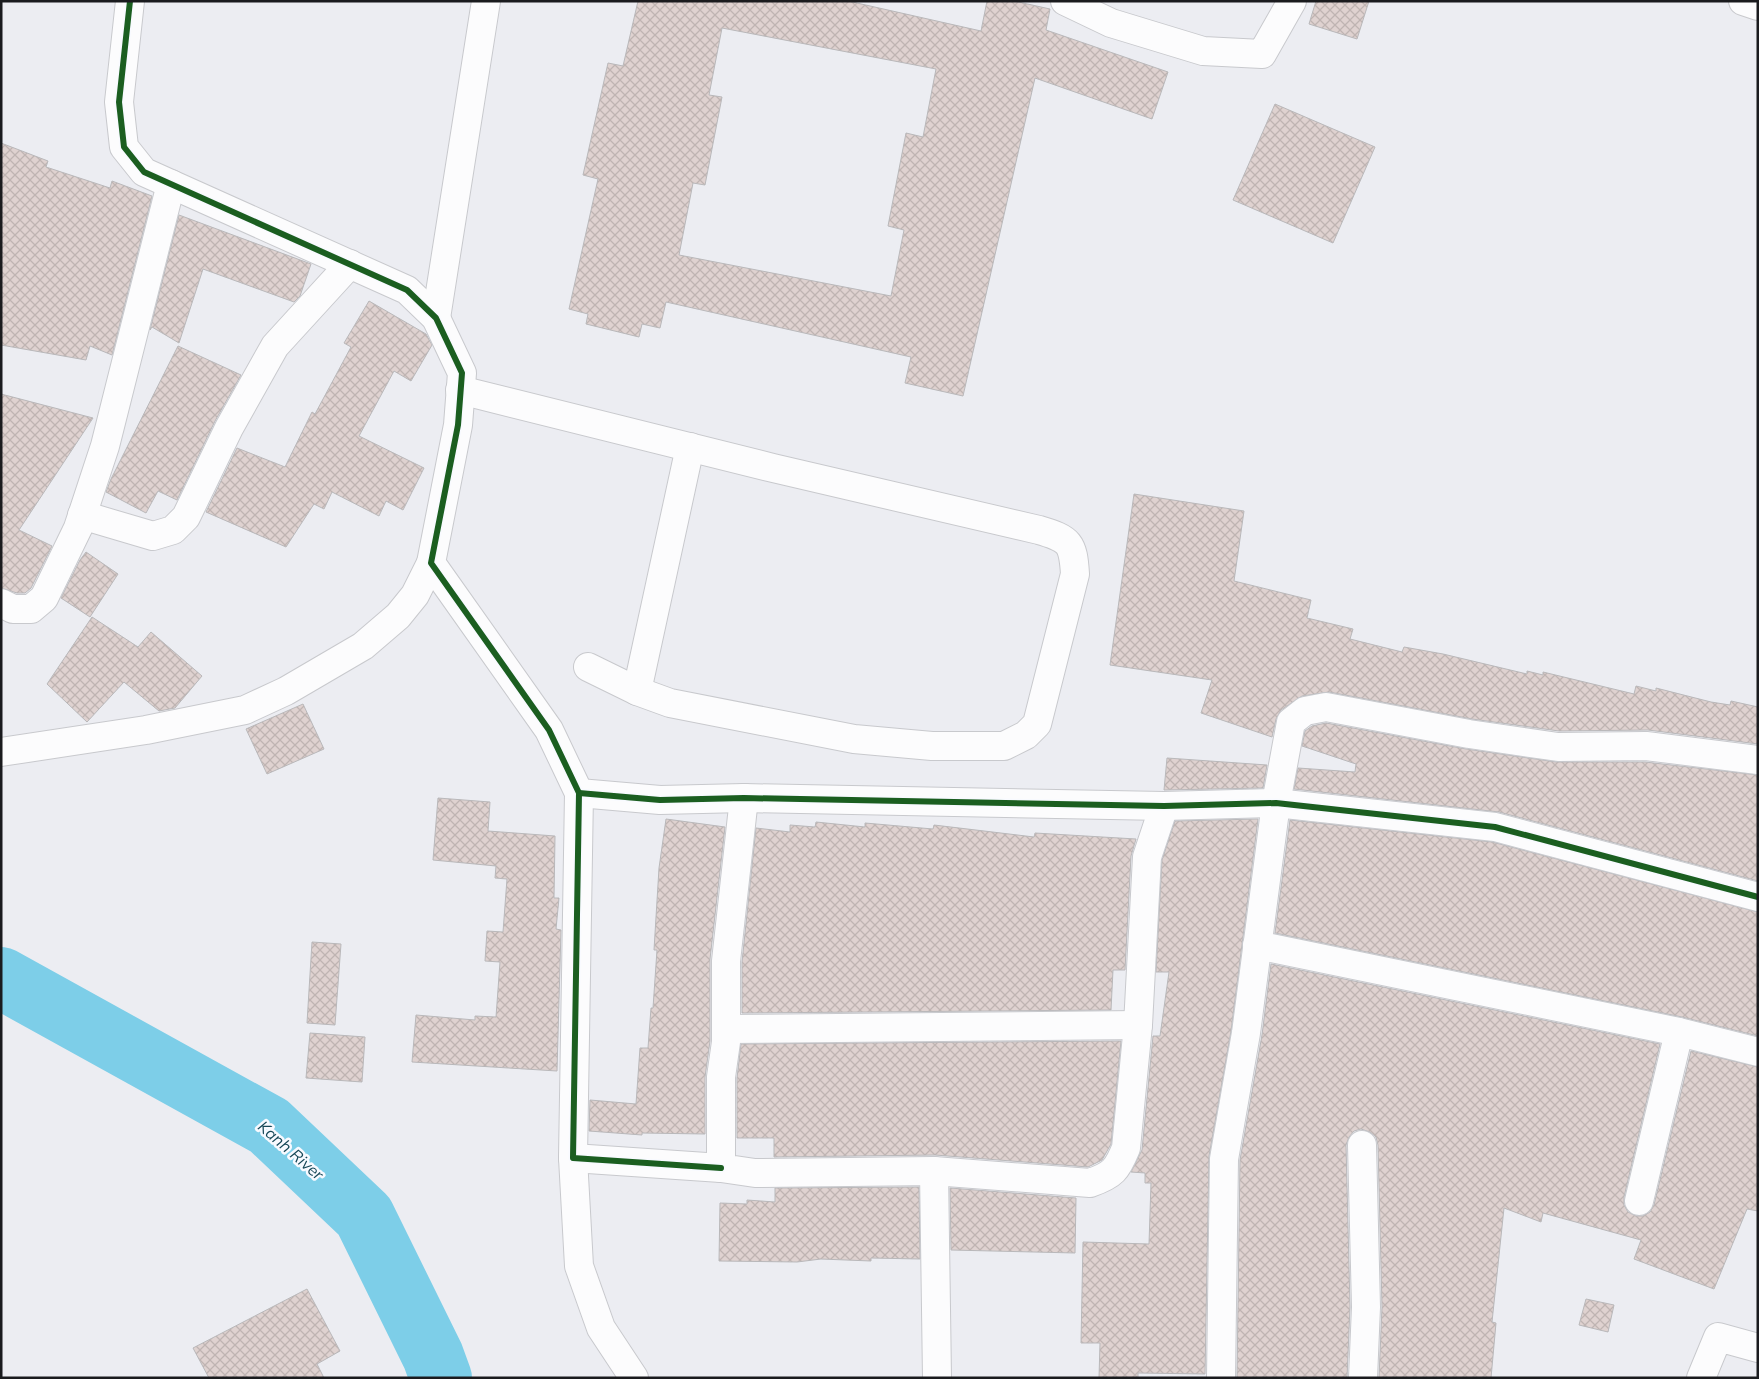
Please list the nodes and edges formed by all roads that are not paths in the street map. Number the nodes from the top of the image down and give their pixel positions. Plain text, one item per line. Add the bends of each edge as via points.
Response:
1 (130, 1) edge
2 (486, 1) edge
3 (1065, 1) edge
4 (1292, 1) edge
5 (1743, 1) edge
6 (1758, 6) edge
7 (171, 184) junction
8 (350, 264) junction
9 (436, 318) junction
10 (460, 390) junction
11 (690, 447) junction
12 (82, 515) junction
13 (431, 563) junction
14 (1, 603) edge
15 (588, 667) dead end
16 (638, 692) junction
17 (1, 752) edge
18 (1758, 760) edge
19 (572, 777) junction
20 (744, 798) junction
21 (1276, 802) junction
22 (1164, 806) junction
23 (1758, 897) edge
24 (1257, 945) junction
25 (1138, 1025) junction
26 (726, 1029) junction
27 (1679, 1032) junction
28 (1758, 1052) edge
29 (1362, 1145) dead end
30 (573, 1158) junction
31 (721, 1168) junction
32 (934, 1172) junction
33 (1639, 1201) dead end
34 (1758, 1348) edge
35 (634, 1378) edge
36 (937, 1378) edge
37 (1221, 1378) edge
38 (1363, 1378) edge
39 (1701, 1378) edge

1 - 7 street via 119,102 124,147 144,172
2 - 9 street
3 - 4 street via 1111,23 1203,51 1262,54
5 - 6 street
7 - 8 street
7 - 12 street via 105,446
8 - 9 street via 407,290
8 - 12 street via 275,346 233,420 186,517 173,530 153,536
9 - 10 street via 462,373
10 - 11 street
10 - 13 street via 458,425
11 - 16 street
11 - 16 street via 1060,536 1073,550 1075,574 1037,724 1026,735 1004,746 932,746 854,739 670,703
12 - 14 street via 44,598 31,609 13,609
13 - 17 street via 415,595 398,616 363,646 286,692 245,710 146,730
13 - 19 street via 549,730
15 - 16 street
18 - 21 street via 1646,746 1558,747 1326,708 1305,711 1291,722
19 - 20 street via 660,800
19 - 30 street
20 - 22 street
20 - 26 street via 726,961
21 - 22 street
21 - 23 street via 1495,827
21 - 24 street
22 - 25 street via 1147,857
24 - 27 street
24 - 37 street via 1246,1033 1224,1159
25 - 26 street
25 - 32 street via 1126,1148 1119,1166 1108,1177 1090,1183
26 - 31 street via 721,1077
27 - 28 street
27 - 33 street
29 - 38 street via 1366,1308
30 - 31 street
30 - 35 street via 579,1266 601,1328
31 - 32 street via 755,1173
32 - 36 street
34 - 39 street via 1718,1338

